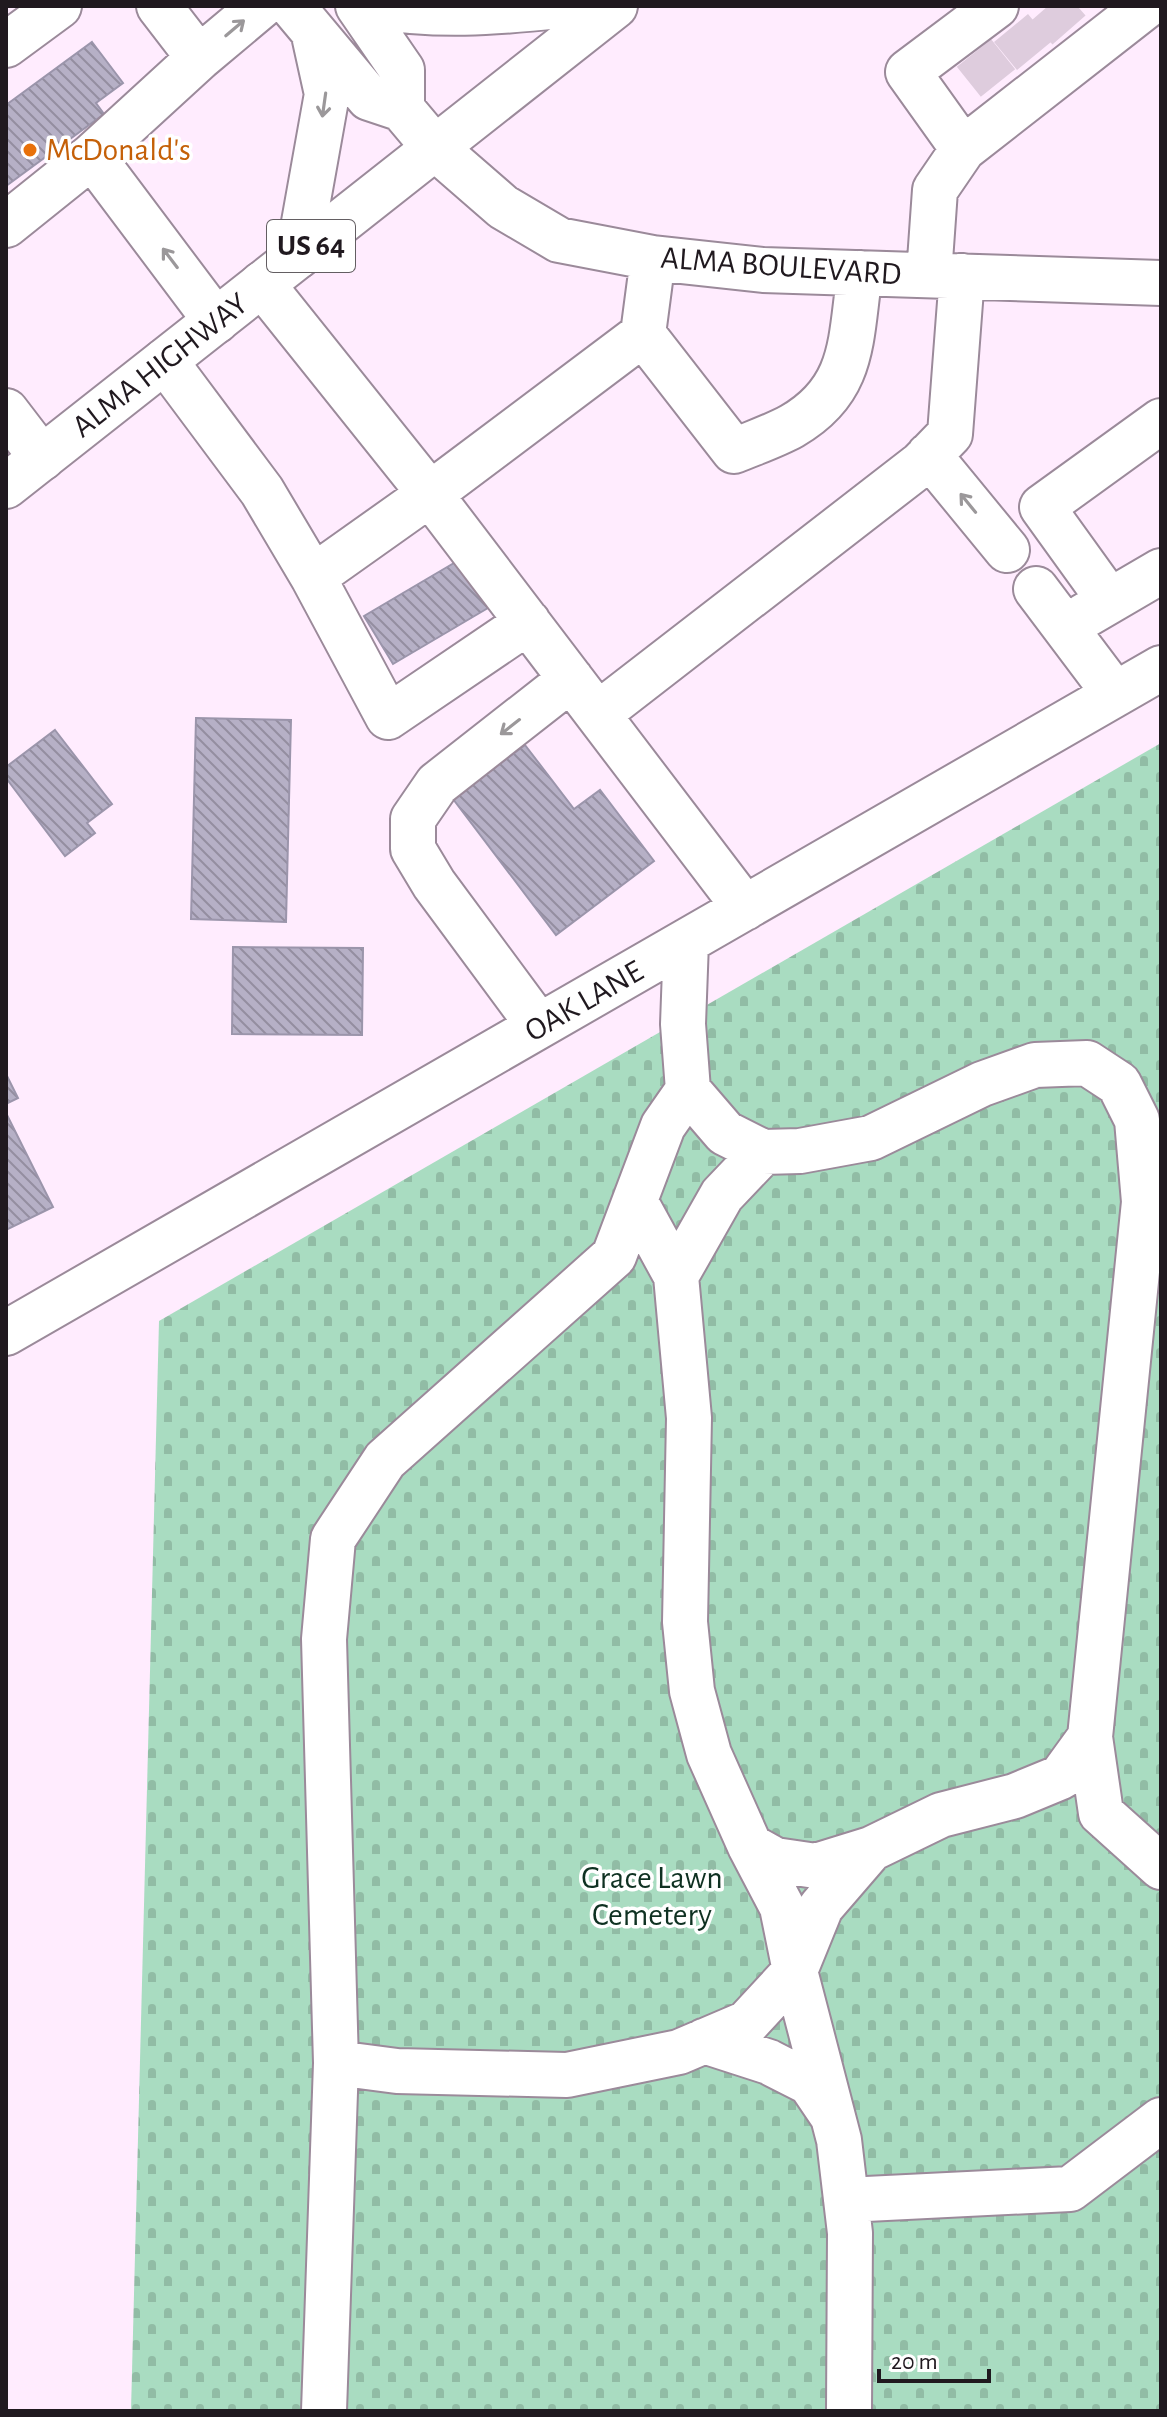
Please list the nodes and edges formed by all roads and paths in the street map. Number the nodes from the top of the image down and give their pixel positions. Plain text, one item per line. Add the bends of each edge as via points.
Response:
1 (59, 6) edge
2 (159, 6) edge
3 (261, 6) edge
4 (358, 6) edge
5 (371, 6) edge
6 (558, 6) edge
7 (615, 6) edge
8 (1125, 12) edge
9 (303, 17) edge
10 (1018, 35) edge
11 (11, 45) edge
12 (199, 58) junction
13 (987, 69) junction
14 (151, 101) junction
15 (402, 109) junction
16 (434, 147) junction
17 (963, 149) junction
18 (92, 156) junction
19 (6, 193) edge
20 (6, 225) edge
21 (298, 256) junction
22 (653, 258) junction
23 (860, 273) junction
24 (946, 276) junction
25 (1161, 283) edge
26 (262, 284) junction
27 (216, 321) junction
28 (643, 334) junction
29 (165, 361) junction
30 (6, 411) edge
31 (1161, 421) edge
32 (929, 455) junction
33 (42, 458) junction
34 (6, 486) edge
35 (430, 494) junction
36 (1007, 550) dead end
37 (1161, 571) edge
38 (313, 577) junction
39 (1036, 589) dead end
40 (1109, 600) junction
41 (528, 622) junction
42 (1065, 628) junction
43 (1161, 668) edge
44 (571, 679) junction
45 (1115, 694) junction
46 (598, 714) junction
47 (745, 908) junction
48 (686, 942) junction
49 (539, 1026) junction
50 (688, 1090) junction
51 (763, 1152) junction
52 (635, 1201) junction
53 (676, 1276) junction
54 (6, 1333) edge
55 (1090, 1737) junction
56 (750, 1846) junction
57 (871, 1849) junction
58 (1161, 1867) edge
59 (795, 1971) junction
60 (704, 2041) junction
61 (336, 2063) junction
62 (833, 2116) junction
63 (1161, 2120) edge
64 (846, 2200) junction
65 (324, 2411) edge
66 (849, 2411) edge

1 - 11 street
2 - 12 street
12 -> 3 street
4 - 15 street via 402,70
5 - 6 street via 477,14
7 - 16 street, ALMA HIGHWAY / US 64
8 - 10 street via 1078,41
9 - 15 street via 369,98
9 -> 21 street via 327,94
10 - 13 street
10 - 13 street
12 - 14 street
13 - 17 street
13 - 17 street via 908,72
14 - 18 street
14 - 19 street
15 - 16 street, ALMA BOULEVARD
16 - 21 street, ALMA HIGHWAY / US 64
16 - 22 street, ALMA BOULEVARD via 503,207 559,240
17 - 24 street via 935,190
18 - 20 street
27 -> 18 street
21 - 26 street, ALMA HIGHWAY / US 64
22 - 23 street, ALMA BOULEVARD via 763,270
22 - 28 street
23 - 24 street, ALMA BOULEVARD
23 - 28 street via 847,363 834,391 793,426 734,451
24 - 25 street, ALMA BOULEVARD
24 - 32 street via 950,434
26 - 27 street, ALMA HIGHWAY / US 64
26 - 35 street
27 - 29 street, ALMA HIGHWAY / US 64
28 - 35 street
29 - 33 street, ALMA HIGHWAY / US 64
29 - 38 street via 262,491
30 - 33 street
31 - 40 street via 1042,507
36 -> 32 street
32 - 46 street
33 - 34 street, ALMA HIGHWAY / US 64
35 - 38 street
35 - 41 street
37 - 40 street
38 - 41 street via 388,717
39 - 42 street
40 - 42 street
41 - 44 street
42 - 45 street
43 - 45 street, OAK LANE
44 - 46 street
44 -> 49 street via 437,784 413,819 413,849 434,884
45 - 47 street, OAK LANE
46 - 47 street
47 - 48 street, OAK LANE
48 - 49 street, OAK LANE
48 - 50 street via 683,1024
49 - 54 street, OAK LANE
50 - 51 street via 725,1133
50 - 52 street via 663,1126
51 - 53 street via 722,1195
51 - 55 street via 871,1138 982,1084 1035,1065 1087,1063 1119,1084 1137,1120 1144,1202
52 - 53 street
52 - 61 street via 614,1256 385,1460 333,1539 324,1639
53 - 56 street via 689,1418 685,1622 692,1691 709,1754
55 - 57 street via 1061,1777 1015,1796 941,1815
55 - 58 street via 1101,1813
56 - 57 street via 775,1860 816,1866
56 - 59 street via 782,1907
57 - 59 street via 821,1907
59 - 60 street via 747,2023
59 - 62 street
60 - 61 street via 679,2052 567,2075 397,2071
60 - 62 street via 769,2062 810,2083
61 - 65 street
62 - 64 street
63 - 64 street via 1070,2189
64 - 66 street

